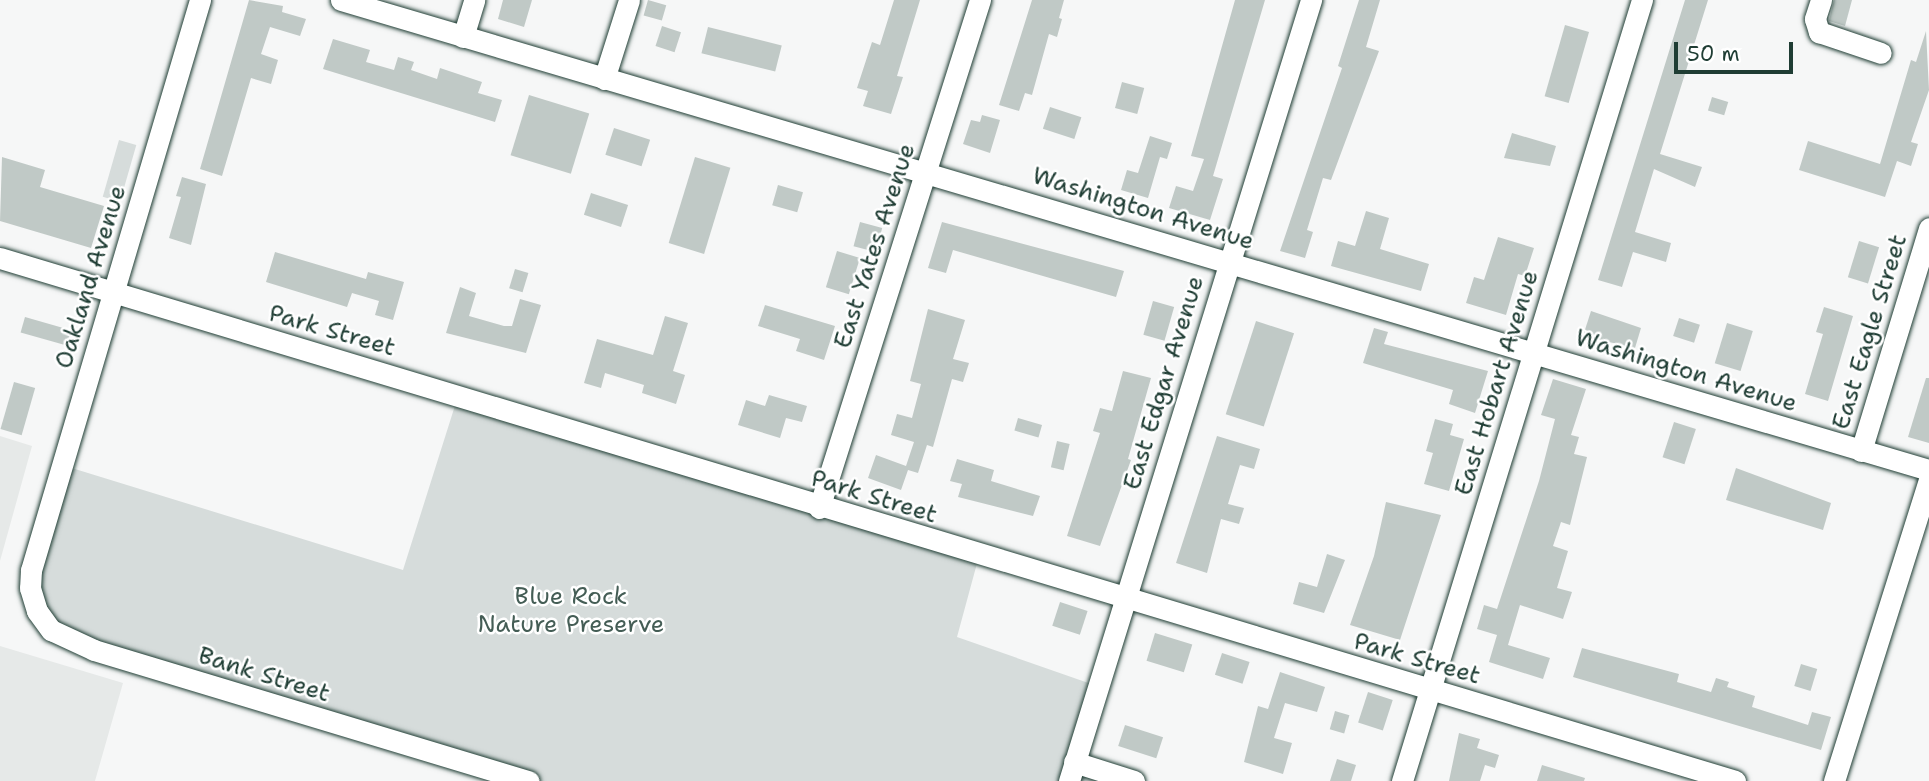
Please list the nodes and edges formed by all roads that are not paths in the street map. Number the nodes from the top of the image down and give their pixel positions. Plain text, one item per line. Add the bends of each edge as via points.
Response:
1 (200, 0) edge
2 (341, 0) edge
3 (474, 0) edge
4 (629, 0) edge
5 (980, 0) edge
6 (1311, 0) edge
7 (1642, 0) edge
8 (1821, 0) edge
9 (463, 37) junction
10 (1881, 53) dead end
11 (604, 79) junction
12 (925, 175) junction
13 (1929, 228) edge
14 (0, 258) edge
15 (1229, 263) junction
16 (114, 292) junction
17 (1533, 353) junction
18 (1861, 451) junction
19 (1929, 470) edge
20 (1929, 479) edge
21 (819, 508) junction
22 (31, 570) joint
23 (1123, 599) junction
24 (1429, 690) junction
25 (1072, 772) edge
26 (528, 781) edge
27 (1134, 781) edge
28 (1402, 781) edge
29 (1735, 781) edge
30 (1834, 781) edge

1 - 16 street, Oakland Avenue
2 - 9 street, Washington Avenue
3 - 9 street
4 - 11 street
5 - 12 street, East Yates Avenue
6 - 15 street, East Edgar Avenue
7 - 17 street, East Hobart Avenue
8 - 10 street via 1815,19 1819,32
9 - 11 street, Washington Avenue
11 - 12 street, Washington Avenue
12 - 15 street, Washington Avenue
12 - 21 street, East Yates Avenue
13 - 18 street, East Eagle Street
14 - 16 street, Park Street
15 - 17 street, Washington Avenue
15 - 23 street, East Edgar Avenue
16 - 21 street, Park Street
16 - 22 street, Oakland Avenue
17 - 18 street, Washington Avenue
17 - 24 street, East Hobart Avenue
18 - 19 street, Washington Avenue
20 - 30 street
21 - 23 street, Park Street
22 - 26 street, Bank Street via 30,589 37,611 51,630 72,642
23 - 24 street, Park Street
23 - 25 street, East Edgar Avenue
24 - 28 street, East Hobart Avenue
24 - 29 street, Park Street
25 - 27 street

